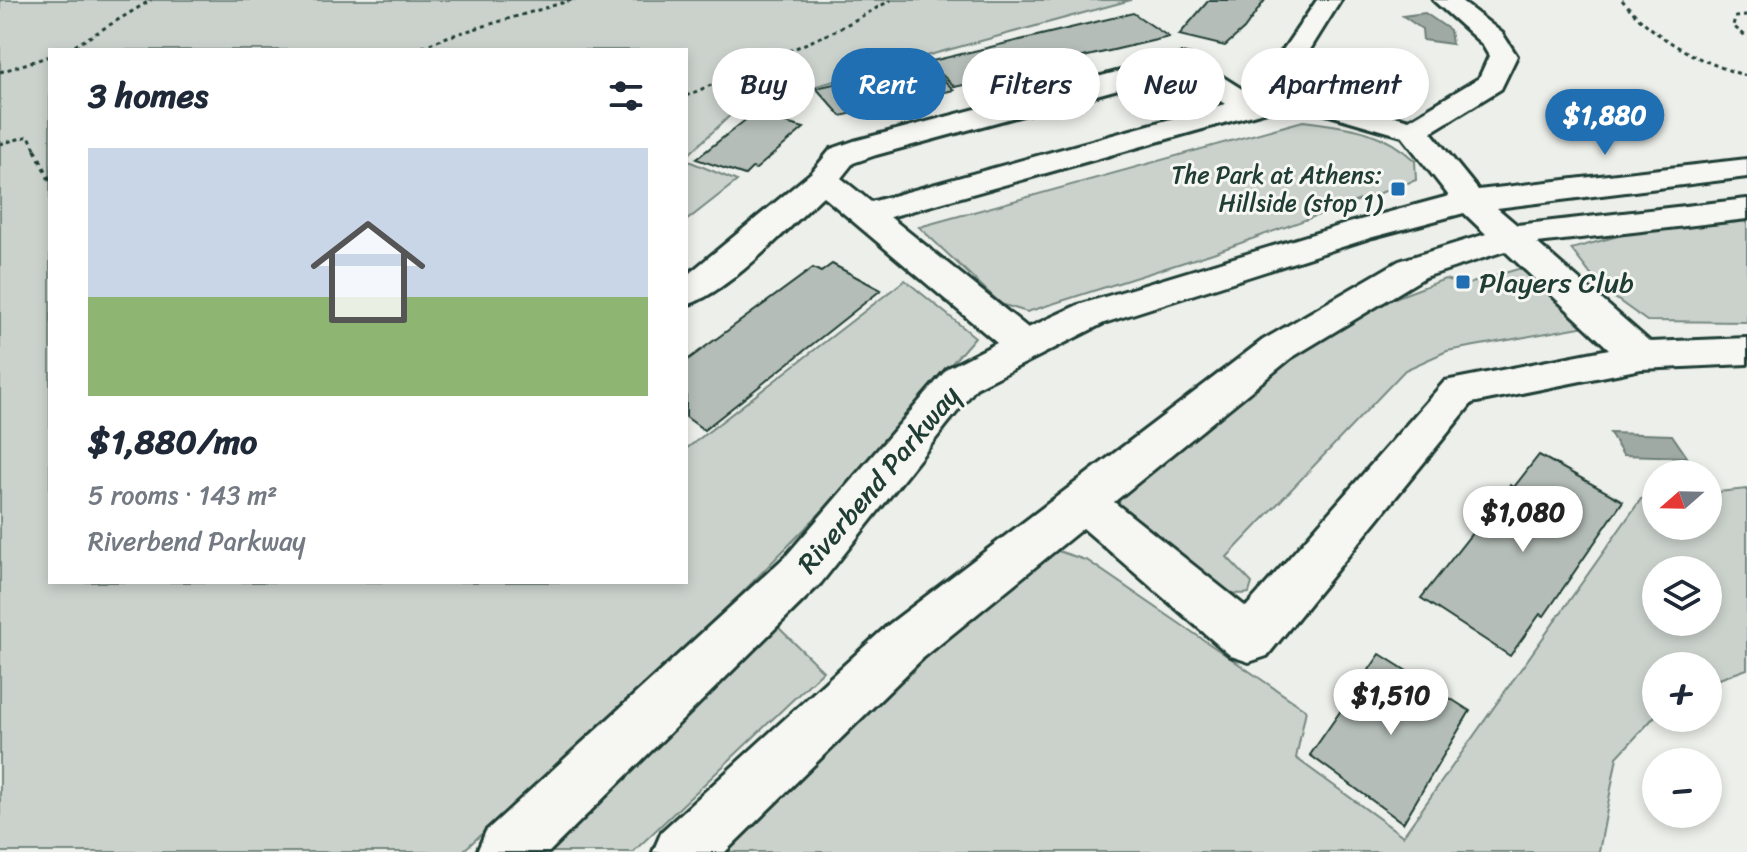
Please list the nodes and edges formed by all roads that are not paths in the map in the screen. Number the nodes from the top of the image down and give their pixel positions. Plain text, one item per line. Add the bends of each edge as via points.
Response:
1 (1329, 0) edge
2 (1445, 0) edge
3 (1298, 48) edge
4 (1241, 101) edge
5 (1241, 108) edge
6 (1378, 120) edge
7 (1413, 130) junction
8 (1747, 168) edge
9 (823, 179) junction
10 (1470, 201) junction
11 (1747, 209) edge
12 (867, 213) junction
13 (1510, 239) junction
14 (688, 292) edge
15 (1024, 345) junction
16 (1747, 351) edge
17 (1641, 356) junction
18 (1083, 502) junction
19 (507, 852) edge
20 (683, 852) edge

1 - 3 street
2 - 7 street via 1493,39 1503,56 1491,83
4 - 9 street via 1181,63 865,148 842,156
5 - 12 street
6 - 7 street
7 - 10 street
8 - 10 street, Riverbend Parkway
9 - 12 street
9 - 14 street
10 - 13 street
10 - 15 street, Riverbend Parkway via 1091,314
11 - 13 street
12 - 15 street
13 - 17 street
13 - 18 street via 1412,269 1277,349
15 - 19 street, Riverbend Parkway via 962,378 804,569
16 - 17 street
17 - 18 street via 1459,391 1249,640
18 - 20 street via 905,642

